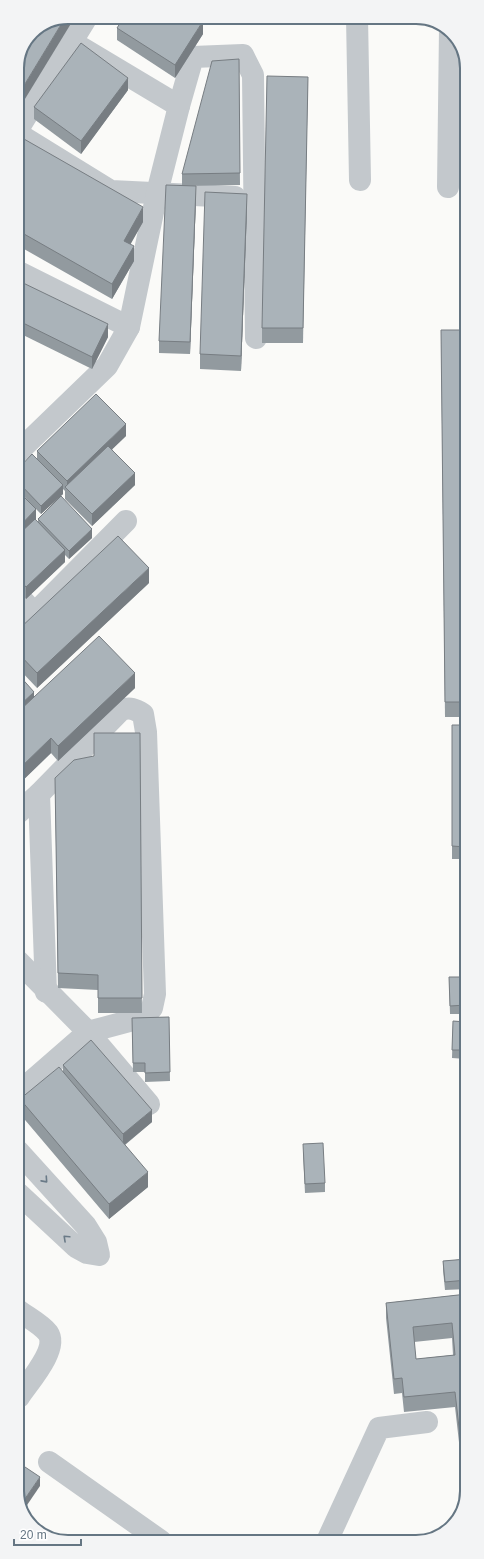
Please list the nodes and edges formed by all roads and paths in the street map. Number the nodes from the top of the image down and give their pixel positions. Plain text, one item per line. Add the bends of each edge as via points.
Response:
1 (83, 24) edge
2 (357, 24) edge
3 (73, 42) junction
4 (452, 42) edge
5 (178, 106) junction
6 (24, 121) edge
7 (24, 136) edge
8 (360, 180) dead end
9 (448, 187) dead end
10 (157, 194) junction
11 (254, 198) junction
12 (24, 275) edge
13 (129, 327) junction
14 (256, 338) dead end
15 (24, 446) edge
16 (126, 522) dead end
17 (24, 602) edge
18 (35, 614) junction
19 (24, 624) edge
20 (39, 794) junction
21 (24, 808) edge
22 (24, 968) edge
23 (46, 992) junction
24 (88, 1032) junction
25 (24, 1088) edge
26 (149, 1104) edge
27 (24, 1158) edge
28 (24, 1199) edge
29 (24, 1314) edge
30 (24, 1390) edge
31 (427, 1422) dead end
32 (49, 1462) dead end
33 (151, 1535) edge
34 (329, 1535) edge

1 - 3 street
2 - 8 street
3 - 5 street
3 - 6 street
4 - 9 street
5 - 10 street
5 - 11 street via 193,57 243,56 252,75
7 - 10 street via 111,191
10 - 11 street
10 - 13 street
11 - 14 street
12 - 13 street
13 - 15 street via 107,366
16 - 18 street
17 - 18 street
18 - 19 street
20 - 21 street
20 - 23 street
20 - 24 street via 121,710 136,709 143,714 146,732 155,994 152,1008 144,1017
22 - 23 street
23 - 24 street
24 - 25 street
24 - 26 street
27 -> 28 street via 86,1226 96,1242 99,1255 87,1254 76,1247
29 - 30 street via 48,1332 52,1342 50,1351
31 - 34 street via 379,1428
32 - 33 street

